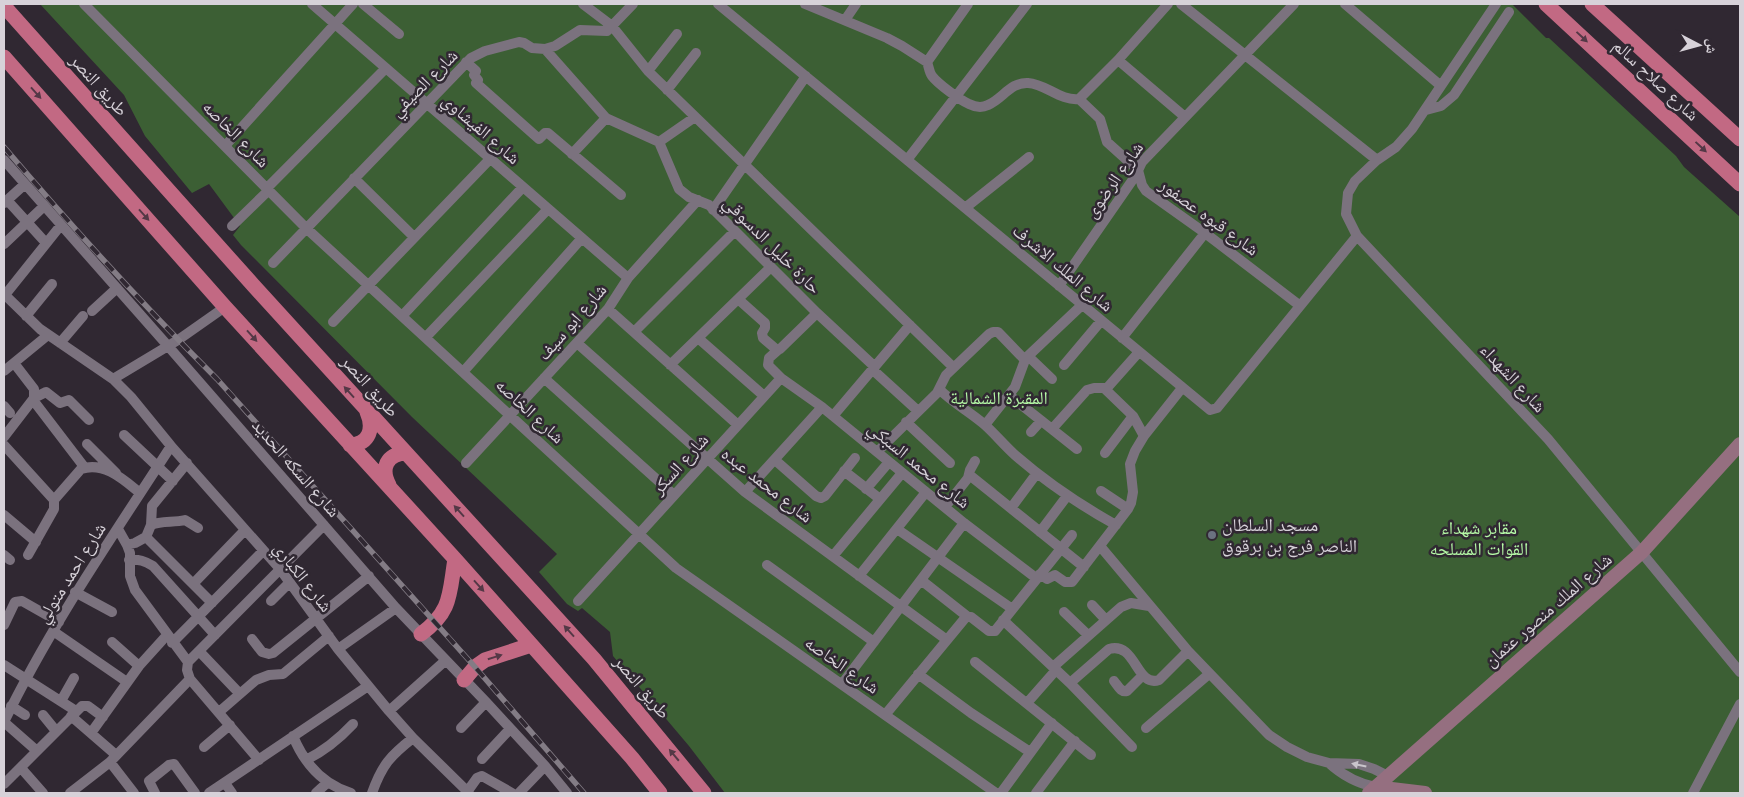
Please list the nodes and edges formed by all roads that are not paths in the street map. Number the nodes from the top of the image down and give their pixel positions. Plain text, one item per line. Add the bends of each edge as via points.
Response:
1 (84, 4) edge
2 (312, 4) edge
3 (353, 4) edge
4 (363, 4) edge
5 (583, 4) edge
6 (633, 4) edge
7 (718, 4) edge
8 (805, 4) edge
9 (856, 4) edge
10 (968, 4) edge
11 (1027, 4) edge
12 (1168, 4) edge
13 (1181, 4) edge
14 (1294, 4) edge
15 (1345, 4) edge
16 (1496, 4) edge
17 (1546, 4) edge
18 (1592, 4) edge
19 (4, 5) edge
20 (1509, 12) dead end
21 (845, 20) junction
22 (335, 24) junction
23 (612, 26) junction
24 (399, 34) dead end
25 (677, 34) dead end
26 (545, 49) junction
27 (696, 53) dead end
28 (1244, 55) junction
29 (4, 57) edge
30 (1118, 60) junction
31 (466, 62) junction
32 (927, 62) junction
33 (386, 68) junction
34 (648, 71) junction
35 (806, 76) junction
36 (1441, 86) junction
37 (667, 90) junction
38 (957, 96) junction
39 (1079, 99) junction
40 (426, 104) junction
41 (1426, 110) junction
42 (695, 117) junction
43 (1185, 117) junction
44 (606, 118) junction
45 (1740, 139) edge
46 (659, 142) junction
47 (225, 146) junction
48 (572, 154) junction
49 (1028, 157) dead end
50 (490, 159) junction
51 (4, 160) edge
52 (907, 160) junction
53 (1377, 160) junction
54 (744, 164) junction
55 (1138, 170) junction
56 (354, 178) junction
57 (25, 184) junction
58 (1740, 184) edge
59 (523, 187) junction
60 (268, 190) junction
61 (620, 196) dead end
62 (698, 200) junction
63 (6, 201) edge
64 (44, 206) junction
65 (965, 208) junction
66 (548, 209) junction
67 (713, 210) junction
68 (27, 222) junction
69 (61, 225) junction
70 (232, 226) dead end
71 (306, 228) junction
72 (735, 232) junction
73 (1205, 232) junction
74 (414, 236) junction
75 (1357, 236) junction
76 (582, 238) junction
77 (46, 243) junction
78 (4, 244) edge
79 (274, 263) dead end
80 (771, 267) junction
81 (628, 278) junction
82 (52, 284) dead end
83 (368, 284) junction
84 (1059, 286) junction
85 (117, 288) junction
86 (4, 294) edge
87 (738, 299) junction
88 (1082, 305) junction
89 (1299, 306) junction
90 (226, 307) junction
91 (608, 309) junction
92 (817, 313) junction
93 (26, 316) junction
94 (403, 316) junction
95 (1101, 321) junction
96 (332, 322) dead end
97 (910, 325) junction
98 (634, 332) junction
99 (48, 335) junction
100 (426, 337) junction
101 (698, 338) junction
102 (1122, 338) junction
103 (577, 343) junction
104 (60, 344) junction
105 (168, 346) junction
106 (778, 350) junction
107 (1139, 352) junction
108 (1026, 358) junction
109 (14, 364) junction
110 (670, 365) junction
111 (1064, 365) dead end
112 (953, 367) junction
113 (874, 369) junction
114 (4, 371) edge
115 (463, 372) junction
116 (544, 378) junction
117 (781, 378) junction
118 (113, 379) junction
119 (1052, 380) dead end
120 (1182, 388) junction
121 (1105, 389) junction
122 (939, 390) junction
123 (1009, 395) junction
124 (764, 396) junction
125 (34, 398) junction
126 (822, 407) junction
127 (366, 410) junction
128 (918, 411) junction
129 (509, 415) junction
130 (834, 416) junction
131 (1133, 416) junction
132 (89, 420) dead end
133 (1041, 421) junction
134 (906, 422) junction
135 (738, 425) junction
136 (985, 425) junction
137 (1052, 429) junction
138 (1031, 432) dead end
139 (124, 435) dead end
140 (1144, 436) junction
141 (4, 437) edge
142 (87, 444) dead end
143 (1740, 444) edge
144 (4, 445) edge
145 (350, 445) junction
146 (170, 446) junction
147 (1077, 449) dead end
148 (877, 452) junction
149 (1105, 452) dead end
150 (406, 453) junction
151 (855, 458) dead end
152 (707, 459) junction
153 (775, 460) junction
154 (889, 462) junction
155 (975, 462) dead end
156 (187, 463) junction
157 (466, 463) dead end
158 (950, 463) dead end
159 (157, 466) junction
160 (85, 468) junction
161 (844, 471) junction
162 (117, 473) junction
163 (902, 473) junction
164 (1036, 473) junction
165 (968, 478) junction
166 (173, 481) junction
167 (390, 488) junction
168 (866, 489) junction
169 (1100, 490) dead end
170 (746, 492) junction
171 (926, 492) junction
172 (140, 493) junction
173 (674, 495) junction
174 (1067, 496) junction
175 (880, 499) junction
176 (54, 500) junction
177 (945, 507) junction
178 (1011, 508) junction
179 (1128, 509) junction
180 (4, 515) edge
181 (964, 523) junction
182 (151, 525) junction
183 (324, 525) junction
184 (1116, 525) junction
185 (198, 528) dead end
186 (118, 529) junction
187 (897, 529) junction
188 (245, 530) junction
189 (1040, 532) junction
190 (639, 534) junction
191 (1072, 535) dead end
192 (146, 537) junction
193 (36, 542) junction
194 (127, 545) junction
195 (1100, 546) junction
196 (1061, 549) junction
197 (264, 551) junction
198 (1642, 552) junction
199 (28, 556) dead end
200 (833, 556) junction
201 (938, 558) junction
202 (455, 559) junction
203 (129, 560) junction
204 (767, 565) dead end
205 (1084, 567) junction
206 (280, 570) junction
207 (369, 576) junction
208 (860, 576) junction
209 (1038, 576) junction
210 (921, 580) junction
211 (290, 583) junction
212 (193, 584) junction
213 (75, 592) junction
214 (271, 600) dead end
215 (578, 601) dead end
216 (212, 603) junction
217 (1092, 605) dead end
218 (902, 606) junction
219 (1149, 606) junction
220 (396, 608) junction
221 (1011, 608) junction
222 (112, 612) dead end
223 (1064, 612) dead end
224 (198, 616) junction
225 (968, 617) junction
226 (316, 619) junction
227 (1003, 620) junction
228 (1106, 620) junction
229 (59, 622) junction
230 (4, 625) edge
231 (53, 631) junction
232 (421, 634) junction
233 (215, 635) junction
234 (329, 636) junction
235 (1088, 636) junction
236 (170, 639) junction
237 (252, 639) dead end
238 (947, 640) junction
239 (112, 642) dead end
240 (874, 642) junction
241 (532, 645) junction
242 (338, 649) junction
243 (1188, 651) junction
244 (199, 652) junction
245 (446, 660) junction
246 (188, 662) junction
247 (975, 662) dead end
248 (4, 665) edge
249 (140, 666) junction
250 (1054, 668) junction
251 (1740, 672) edge
252 (918, 674) junction
253 (1209, 674) junction
254 (1143, 675) junction
255 (74, 678) dead end
256 (190, 679) junction
257 (26, 680) junction
258 (464, 680) junction
259 (1114, 681) dead end
260 (127, 682) junction
261 (1070, 683) junction
262 (842, 684) junction
263 (368, 686) junction
264 (240, 694) junction
265 (61, 701) junction
266 (486, 702) junction
267 (1026, 703) junction
268 (1740, 704) edge
269 (11, 706) junction
270 (389, 711) junction
271 (219, 712) junction
272 (74, 714) junction
273 (25, 715) dead end
274 (43, 715) dead end
275 (885, 715) junction
276 (103, 717) junction
277 (4, 722) edge
278 (1052, 723) junction
279 (353, 724) dead end
280 (230, 725) junction
281 (461, 728) dead end
282 (1146, 728) dead end
283 (510, 729) junction
284 (56, 731) junction
285 (91, 734) junction
286 (294, 736) junction
287 (412, 738) junction
288 (1075, 741) junction
289 (204, 747) dead end
290 (1132, 747) dead end
291 (37, 750) junction
292 (1030, 752) junction
293 (1091, 755) dead end
294 (113, 758) junction
295 (482, 759) dead end
296 (259, 760) junction
297 (306, 760) junction
298 (1329, 763) junction
299 (544, 766) junction
300 (21, 768) junction
301 (1388, 776) junction
302 (328, 782) junction
303 (225, 783) junction
304 (4, 784) edge
305 (1372, 790) edge
306 (468, 792) edge
307 (44, 793) edge
308 (70, 793) edge
309 (134, 793) edge
310 (155, 793) edge
311 (195, 793) edge
312 (209, 793) edge
313 (232, 793) edge
314 (316, 793) edge
315 (351, 793) edge
316 (372, 793) edge
317 (512, 793) edge
318 (519, 793) edge
319 (567, 793) edge
320 (660, 793) edge
321 (704, 793) edge
322 (996, 793) edge
323 (1001, 793) edge
324 (1036, 793) edge
325 (1425, 793) edge
326 (1693, 793) edge

1 - 47 street, شارع الخاصه
2 - 22 street, شارع الفيشاوي
3 - 22 street
4 - 24 street
5 - 23 street
6 - 23 street
7 - 35 street, شارع الملك الاشرف
8 - 21 street
9 - 21 street
10 - 32 street
11 - 38 street
12 - 30 street
13 - 28 street
14 - 28 street, شارع الرضوى
15 - 36 street
16 - 36 street, شارع الشهداء
17 -> 58 highway, شارع صلاح سالم
18 - 45 highway, شارع صلاح سالم
127 -> 19 highway, طريق النصر
20 - 41 street, شارع الشهداء via 1454,95 1440,106
21 - 32 street via 902,46
22 - 33 street, شارع الفيشاوي
22 - 47 street
23 - 26 street via 604,31 580,30
23 - 34 street
25 - 34 street
26 - 31 street, شارع الصيفي via 519,42 480,53
26 - 44 street
27 - 37 street
28 - 43 street, شارع الرضوى
28 - 53 street
29 -> 90 highway
30 - 39 street
30 - 43 street
31 - 40 street, شارع الصيفي
31 - 48 street via 476,71 476,83 539,139 548,133
32 - 38 street via 932,76
33 - 40 street, شارع الفيشاوي
33 - 60 street
34 - 37 street
35 - 52 street, شارع الملك الاشرف
35 - 54 street
36 - 41 street, شارع الشهداء
37 - 42 street
38 - 39 street via 969,104 986,106 1013,86 1028,83
38 - 52 street
39 - 55 street, شارع قبوه عصفور via 1100,119 1107,142
40 - 50 street, شارع الفيشاوي
40 - 56 street, شارع الصيفي
41 - 53 street, شارع الشهداء via 1396,147
42 - 46 street
42 - 54 street
43 - 55 street, شارع الرضوى
44 - 46 street
44 - 48 street
46 - 62 street, حارة خليل الدسوقي via 679,189
47 - 60 street, شارع الخاصه
48 - 61 street
49 - 65 street
50 - 59 street, شارع الفيشاوي
50 - 74 street
51 - 57 street, شارع السكه الحديد
52 - 65 street, شارع الملك الاشرف
53 - 75 street, شارع الشهداء via 1355,181 1348,193 1346,214
54 - 67 street
54 - 97 street
55 - 73 street, شارع قبوه عصفور via 1146,191
55 - 84 street, شارع الرضوى
56 - 71 street, شارع الصيفي
56 - 74 street
57 - 63 street
57 - 64 street, شارع السكه الحديد
59 - 66 street, شارع الفيشاوي
59 - 94 street
60 - 70 street
60 - 71 street, شارع الخاصه
62 - 67 street, حارة خليل الدسوقي
62 - 81 street, شارع ابو سيف
63 - 68 street
64 - 68 street
64 - 69 street, شارع السكه الحديد
65 - 84 street, شارع الملك الاشرف
66 - 76 street, شارع الفيشاوي
66 - 100 street
67 - 72 street, حارة خليل الدسوقي
68 - 77 street
68 - 78 street
69 - 77 street
69 - 85 street, شارع السكه الحديد
71 - 79 street, شارع الصيفي
71 - 83 street, شارع الخاصه
72 - 80 street, حارة خليل الدسوقي
72 - 98 street
73 - 89 street, شارع قبوه عصفور
73 - 102 street
74 - 83 street
75 - 89 street, شارع الملك الاشرف
75 - 198 street, شارع الشهداء via 1548,439
76 - 81 street, شارع الفيشاوي
76 - 115 street
77 - 86 street
80 - 87 street
80 - 92 street, حارة خليل الدسوقي
81 - 91 street, شارع ابو سيف
82 - 93 street
83 - 94 street, شارع الخاصه
83 - 96 street
84 - 88 street, شارع الملك الاشرف
85 - 104 street
85 - 105 street, شارع السكه الحديد
86 - 93 street, شارع الكباري
87 - 101 street
87 - 106 street via 765,323 763,338
88 - 95 street, شارع الملك الاشرف
88 - 108 street
89 - 120 street, شارع الملك الاشرف via 1217,408 1210,410
90 - 105 street
90 -> 145 highway
91 - 98 street
91 - 103 street, شارع ابو سيف
92 - 106 street
92 - 113 street, حارة خليل الدسوقي
93 - 99 street, شارع الكباري
94 - 100 street, شارع الخاصه
95 - 102 street, شارع الملك الاشرف
95 - 111 street
97 - 112 street
97 - 113 street
98 - 110 street
99 - 104 street, شارع الكباري
99 - 109 street
100 - 115 street, شارع الخاصه
101 - 110 street
101 - 124 street
102 - 107 street, شارع الملك الاشرف
103 - 116 street, شارع ابو سيف
103 - 152 street, شارع محمد عبده
104 - 118 street, شارع الكباري
105 - 118 street
105 - 183 street, شارع السكه الحديد
106 - 117 street via 769,358 768,365
107 - 120 street, شارع الملك الاشرف
107 - 121 street
108 - 112 street via 1002,335 993,332
108 - 119 street
108 - 123 street
109 - 114 street
109 - 125 street via 34,389
110 - 135 street
112 - 122 street
113 - 128 street, حارة خليل الدسوقي
113 - 130 street
115 - 129 street, شارع الخاصه
116 - 129 street, شارع ابو سيف
116 - 173 street
117 - 124 street, شارع السكر
117 - 126 street, شارع محمد السبكي
118 - 146 street, شارع الكباري
120 - 140 street
121 - 131 street
121 - 137 street via 1087,390
122 - 128 street
122 - 136 street
123 - 133 street
123 - 136 street
124 - 135 street, شارع السكر
125 - 132 street via 46,392 60,403 69,400
125 - 141 street
125 - 160 street
126 - 130 street, شارع محمد السبكي
126 - 153 street
127 - 145 highway via 370,432 363,442
127 - 150 highway, طريق النصر
128 - 134 street
129 - 157 street, شارع ابو سيف
129 - 190 street, شارع الخاصه
130 - 148 street, شارع محمد السبكي
131 - 140 street
131 - 149 street
133 - 137 street
133 - 138 street
134 - 148 street
134 - 158 street
135 - 152 street, شارع السكر
136 - 164 street
137 - 147 street
139 - 159 street
140 - 179 street via 1132,458 1133,492
142 - 162 street
143 - 198 main road, شارع الملك منصور عثمان
144 - 176 street
145 - 167 highway
146 - 156 street, شارع الكباري
146 - 159 street, شارع احمد متولي
148 - 154 street, شارع محمد السبكي
150 - 167 highway via 394,456 386,465 385,477
321 -> 150 highway, طريق النصر via 594,659
151 - 161 street
152 - 170 street, شارع محمد عبده
152 - 173 street, شارع السكر
153 - 161 street via 818,497 825,496
153 - 170 street
154 - 163 street, شارع محمد السبكي
154 - 168 street
155 - 165 street
156 - 166 street
156 - 188 street, شارع الكباري
159 - 166 street
159 - 172 street, شارع احمد متولي
160 - 162 street
160 - 176 street
161 - 168 street
162 - 172 street
163 - 171 street, شارع محمد السبكي
163 - 175 street
164 - 174 street
164 - 178 street
165 - 177 street
165 - 178 street via 974,478
166 - 182 street via 152,506
167 - 202 highway
168 - 175 street
169 - 179 street
170 - 200 street, شارع محمد عبده
171 - 177 street, شارع محمد السبكي
171 - 187 street
172 - 186 street, شارع احمد متولي
173 - 190 street, شارع السكر
174 - 184 street
174 - 189 street
175 - 200 street
176 - 193 street via 54,509
177 - 181 street, شارع محمد السبكي
178 - 189 street
179 - 184 street
180 - 193 street
181 - 201 street
181 - 209 street, شارع محمد السبكي
182 - 185 street via 185,520
182 - 192 street
183 - 206 street
183 - 207 street, شارع السكه الحديد
184 - 195 street
186 - 194 street
186 - 213 street, شارع احمد متولي
187 - 201 street
187 - 208 street
188 - 197 street, شارع الكباري
188 - 212 street
189 - 196 street
190 - 215 street, شارع السكر
190 - 262 street, شارع الخاصه via 676,568
191 - 196 street
192 - 194 street
192 - 212 street
193 - 199 street
194 - 203 street
195 - 205 street
195 - 219 street
196 - 205 street
196 - 209 street
197 - 206 street, شارع الكباري
197 - 216 street
198 - 251 street, شارع الشهداء
198 - 301 main road, شارع الملك منصور عثمان
200 - 208 street, شارع محمد عبده
201 - 210 street
201 - 221 street
202 - 232 highway via 443,612 436,623
202 -> 241 highway
203 - 224 street via 146,561 153,566
203 - 236 street via 135,590
204 - 240 street
205 - 209 street via 1070,583 1056,576 1047,580
206 - 211 street, شارع الكباري
206 - 233 street
207 - 220 street, شارع السكه الحديد
207 - 226 street
208 - 218 street, شارع محمد عبده
209 - 221 street
210 - 218 street
210 - 225 street
211 - 214 street
211 - 226 street, شارع الكباري
212 - 216 street
213 - 222 street
213 - 229 street, شارع احمد متولي
216 - 224 street
217 - 228 street
218 - 238 street, شارع محمد عبده
218 - 240 street
219 - 228 street via 1126,604
219 - 243 street
220 - 232 street, شارع السكه الحديد
220 - 242 street
221 - 227 street
223 - 235 street
224 - 233 street
224 - 236 street
225 - 227 street via 989,631 995,631
225 - 238 street
226 - 234 street, شارع الكباري
226 - 237 street via 270,654 262,652
227 - 250 street
228 - 235 street
229 - 230 street via 18,600
229 - 231 street, شارع احمد متولي
231 - 257 street, شارع احمد متولي
231 - 260 street
232 - 245 street, شارع السكه الحديد
233 - 244 street
234 - 242 street, شارع الكباري
234 - 264 street via 283,674 262,676
235 - 250 street
236 - 246 street
236 - 249 street
238 - 252 street
239 - 249 street
240 - 262 street
258 -> 241 highway via 485,660
241 - 320 highway
242 - 263 street, شارع الكباري
243 - 253 street
243 - 254 street via 1159,680 1150,681
244 - 246 street
244 - 264 street
245 - 258 street, شارع السكه الحديد
245 - 270 street
246 - 256 street
247 - 267 street
248 - 257 street
249 - 260 street
250 - 261 street
250 - 267 street
252 - 275 street
252 - 292 street
253 - 282 street
253 - 298 street via 1268,735 1307,757
254 - 259 street via 1124,692
254 - 261 street via 1124,651 1114,648
255 - 265 street
256 - 271 street
256 - 294 street
257 - 265 street
257 - 269 street, شارع احمد متولي
258 - 266 street, شارع السكه الحديد
260 - 276 street
261 - 290 street
262 - 275 street, شارع الخاصه
263 - 270 street, شارع الكباري
263 - 286 street
264 - 271 street
265 - 272 street
266 - 281 street
266 - 283 street, شارع السكه الحديد
267 - 278 street
268 - 326 street
269 - 273 street
269 - 277 street, شارع احمد متولي
270 - 287 street, شارع الكباري
271 - 280 street
272 - 276 street via 85,705
272 - 284 street
272 - 285 street
274 - 284 street
275 - 322 street, شارع الخاصه
276 - 285 street
277 - 291 street
278 - 288 street
278 - 292 street
279 - 297 street via 339,739
280 - 289 street
280 - 296 street
283 - 295 street
283 - 299 street, شارع السكه الحديد
284 - 291 street
285 - 294 street
286 - 296 street
286 - 297 street
287 - 306 street, شارع الكباري
287 - 316 street via 393,753 379,774
288 - 293 street
288 - 324 street
291 - 300 street
292 - 323 street
294 - 308 street
294 - 309 street
296 - 303 street
297 - 302 street
301 -> 298 street via 1359,764
298 - 305 street
299 - 318 street
299 - 319 street, شارع السكه الحديد
300 - 304 street
300 - 307 street
301 - 305 main road, شارع الملك منصور عثمان
302 - 314 street
302 - 315 street
303 - 312 street
303 - 313 street
305 - 325 main road
306 - 317 street via 476,778 482,776
310 - 311 street via 149,781 169,765 176,765

